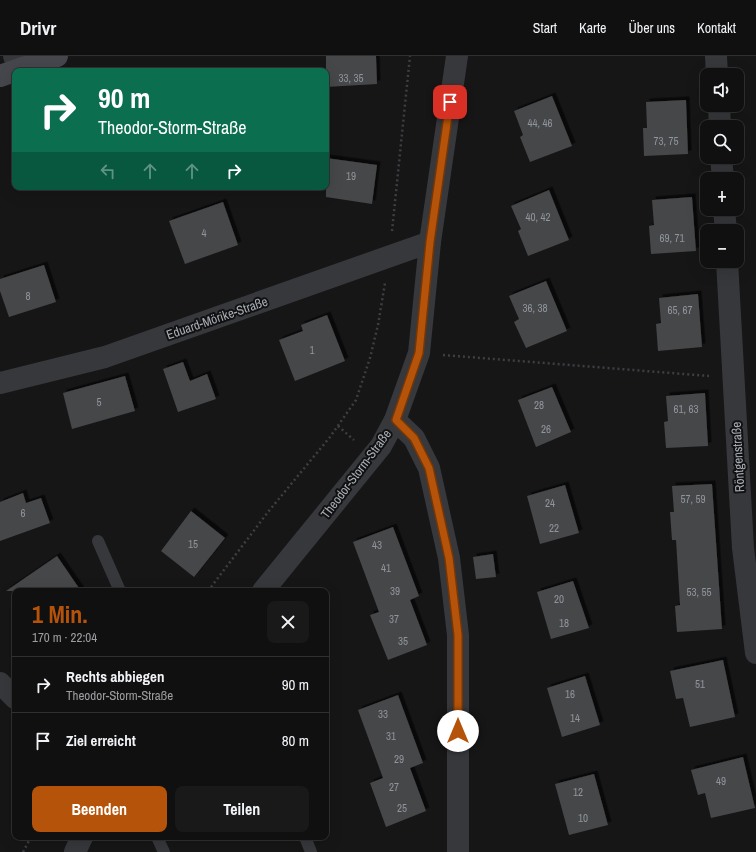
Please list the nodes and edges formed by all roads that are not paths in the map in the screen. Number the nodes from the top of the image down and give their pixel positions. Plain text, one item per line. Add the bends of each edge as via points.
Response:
1 (57, 56) edge
2 (457, 56) edge
3 (716, 56) edge
4 (11, 67) edge
5 (717, 68) edge
6 (430, 242) junction
7 (727, 268) edge
8 (0, 383) edge
9 (396, 420) junction
10 (98, 541) dead end
11 (119, 588) edge
12 (265, 588) edge
13 (756, 653) edge
14 (0, 683) edge
15 (12, 695) edge
16 (81, 840) edge
17 (158, 840) edge
18 (306, 840) edge
19 (75, 852) edge
20 (164, 852) edge
21 (311, 852) edge
22 (458, 852) edge

1 - 4 street
2 - 6 street, Theodor-Storm-Straße
3 - 5 street
6 - 8 street, Eduard-Mörike-Straße via 105,357
6 - 9 street, Theodor-Storm-Straße via 419,353
7 - 13 street, Röntgenstraße via 743,548
9 - 12 street, Theodor-Storm-Straße via 381,446
9 - 22 street via 414,438 429,468 449,558 458,635
10 - 11 lane
14 - 15 street
16 - 19 street
17 - 20 lane
18 - 21 lane

